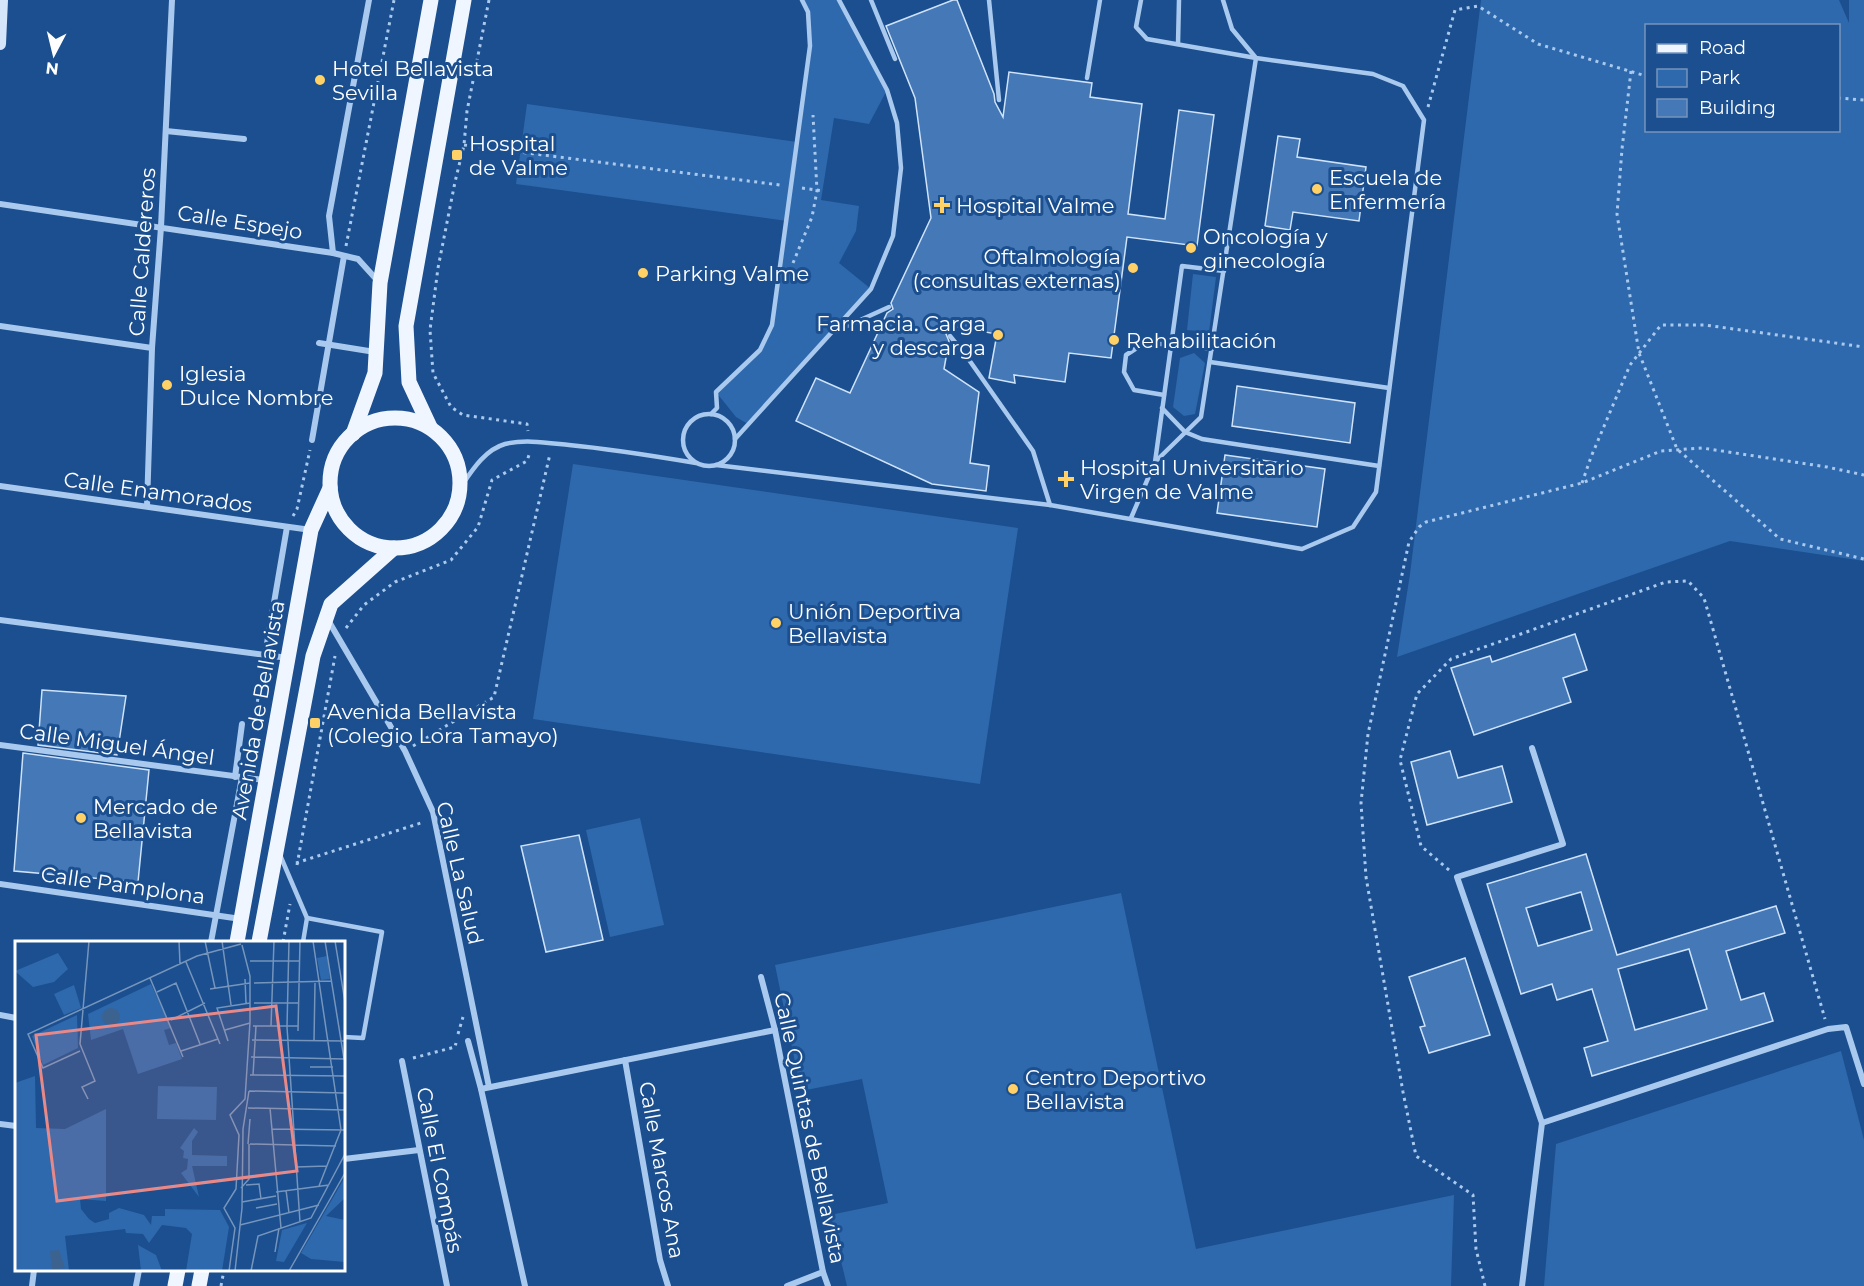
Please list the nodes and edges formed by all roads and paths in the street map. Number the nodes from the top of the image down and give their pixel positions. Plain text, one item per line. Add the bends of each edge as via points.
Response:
1 (2, 0) edge
2 (172, 0) edge
3 (369, 0) edge
4 (394, 0) edge
5 (431, 0) edge
6 (464, 0) edge
7 (489, 0) edge
8 (802, 0) edge
9 (839, 0) edge
10 (871, 0) edge
11 (990, 0) edge
12 (1100, 0) edge
13 (1141, 0) edge
14 (1179, 0) edge
15 (1223, 0) edge
16 (0, 30) edge
17 (0, 44) edge
18 (1178, 44) junction
19 (1256, 58) junction
20 (895, 59) dead end
21 (1631, 71) junction
22 (1645, 75) edge
23 (1086, 78) dead end
24 (1840, 98) edge
25 (999, 100) dead end
26 (1864, 100) edge
27 (1424, 120) junction
28 (166, 131) junction
29 (244, 139) dead end
30 (464, 145) junction
31 (792, 187) junction
32 (824, 191) dead end
33 (0, 204) edge
34 (161, 227) junction
35 (333, 253) junction
36 (344, 256) junction
37 (1224, 271) junction
38 (380, 284) junction
39 (889, 308) dead end
40 (0, 326) edge
41 (834, 332) junction
42 (950, 336) dead end
43 (319, 342) dead end
44 (329, 344) junction
45 (1171, 344) junction
46 (1864, 347) edge
47 (152, 348) junction
48 (1212, 349) junction
49 (376, 352) junction
50 (1640, 353) junction
51 (1210, 362) junction
52 (1389, 388) junction
53 (1164, 395) junction
54 (1162, 408) junction
55 (711, 414) junction
56 (430, 427) junction
57 (528, 432) dead end
58 (1185, 432) junction
59 (353, 434) junction
60 (735, 439) junction
61 (312, 440) joint
62 (552, 443) junction
63 (1677, 449) junction
64 (1155, 462) junction
65 (696, 463) junction
66 (716, 465) junction
67 (1379, 466) junction
68 (1864, 475) edge
69 (1582, 483) junction
70 (0, 486) edge
71 (330, 488) junction
72 (460, 488) junction
73 (1050, 505) junction
74 (147, 506) junction
75 (1131, 518) junction
76 (286, 527) junction
77 (311, 530) junction
78 (394, 548) junction
79 (1864, 559) edge
80 (326, 617) junction
81 (0, 620) edge
82 (265, 654) junction
83 (290, 658) junction
84 (242, 724) dead end
85 (252, 731) dead end
86 (0, 745) edge
87 (1532, 748) dead end
88 (405, 751) junction
89 (238, 777) junction
90 (265, 781) junction
91 (424, 822) dead end
92 (278, 845) junction
93 (284, 867) junction
94 (1457, 877) junction
95 (0, 884) edge
96 (216, 915) junction
97 (307, 918) junction
98 (242, 919) junction
99 (211, 941) edge
100 (237, 941) edge
101 (259, 941) edge
102 (303, 941) edge
103 (760, 977) dead end
104 (0, 1015) edge
105 (15, 1018) edge
106 (1828, 1029) junction
107 (775, 1030) junction
108 (345, 1037) edge
109 (468, 1041) joint
110 (625, 1060) junction
111 (402, 1061) joint
112 (1864, 1084) edge
113 (485, 1088) junction
114 (1542, 1123) junction
115 (0, 1124) edge
116 (15, 1126) edge
117 (419, 1150) junction
118 (345, 1159) edge
119 (34, 1271) edge
120 (139, 1271) edge
121 (178, 1271) edge
122 (202, 1271) edge
123 (224, 1271) edge
124 (823, 1272) junction
125 (32, 1286) edge
126 (136, 1286) edge
127 (175, 1286) edge
128 (199, 1286) edge
129 (221, 1286) edge
130 (447, 1286) edge
131 (525, 1286) edge
132 (668, 1286) edge
133 (787, 1286) edge
134 (828, 1286) edge
135 (1485, 1286) edge
136 (1522, 1286) edge

1 - 16 street
2 - 28 street, Calle Caldereros
3 - 35 street via 329,216
4 - 36 path
5 - 38 main road
6 - 56 main road via 406,326 409,382
7 - 30 path
8 - 31 lane via 808,12 810,46
9 - 41 lane via 887,90 897,123 901,168 893,236 871,289
10 - 20 lane
11 - 25 lane
12 - 23 lane
13 - 18 lane via 1136,27 1147,39
14 - 18 lane
15 - 19 lane via 1232,29
16 - 17 street
18 - 19 lane
19 - 27 lane via 1373,74 1403,86
19 - 37 lane
21 - 22 path
21 - 27 path via 1538,44 1478,6 1455,10
21 - 50 path via 1617,214
24 - 26 path
27 - 52 lane
28 - 29 street
28 - 34 street, Calle Caldereros
30 - 31 path
30 - 57 path via 438,268 430,330 433,372 451,407 457,411 527,424
31 - 32 path
31 - 55 lane via 772,325 759,350 716,392 717,408
33 - 34 street, Calle Espejo
34 - 35 street, Calle Espejo
34 - 47 street, Calle Caldereros
35 - 36 street
36 - 38 street via 358,259
36 - 44 street
37 - 45 lane via 1182,266
37 - 48 lane
38 - 49 main road
39 - 41 lane
40 - 47 street
41 - 60 lane
42 - 73 lane via 1033,451
43 - 44 street
44 - 49 street
44 - 61 street
45 - 48 lane
45 - 53 lane
45 - 53 lane via 1143,344 1126,355 1124,372 1134,390
46 - 50 path via 1705,325 1661,325
47 - 74 street, Calle Caldereros
48 - 51 lane
49 - 59 main road via 375,373
50 - 63 path
50 - 69 path via 1630,365
51 - 52 lane
51 - 58 lane via 1201,417
52 - 67 lane
53 - 54 lane
54 - 58 lane
54 - 64 lane
55 - 60 lane via 724,419
55 - 65 lane via 694,419 684,433 685,450
56 - 59 main road via 387,419
56 - 72 main road via 454,457
58 - 64 lane
58 - 67 lane via 1202,439
59 - 71 main road via 335,460
60 - 66 lane via 730,455
61 - 76 path via 297,508
62 - 65 lane
62 - 72 lane via 504,445 484,456
62 - 88 path via 494,697
63 - 68 path via 1754,455
63 - 69 path via 1661,451
63 - 79 path via 1780,539
64 - 75 lane
65 - 66 lane
66 - 73 lane
67 - 75 lane via 1376,492 1353,527 1302,549
69 - 135 path via 1454,514 1419,527 1408,542 1368,734 1362,803 1366,877 1416,1156 1473,1196 1476,1249
70 - 74 street, Calle Enamorados
71 - 77 main road, Avenida de Bellavista
71 - 78 main road via 340,517 354,533
72 - 78 main road via 453,513 441,529 419,543
73 - 75 lane
74 - 76 street, Calle Enamorados
76 - 77 street, Calle Enamorados
76 - 82 street
77 - 83 main road, Avenida de Bellavista
78 - 80 main road, Avenida de Bellavista via 331,604
80 - 88 street, Calle La Salud
80 - 92 main road, Avenida de Bellavista via 313,656
81 - 82 street
82 - 83 street
82 - 85 path
83 - 90 main road, Avenida de Bellavista
84 - 89 street, Avenida de Bellavista
86 - 89 street, Calle Miguel Ángel
87 - 94 street via 1563,844
88 - 113 street, Calle La Salud via 433,812
89 - 90 street, Calle Miguel Ángel
89 - 96 street, Avenida de Bellavista
90 - 98 main road, Avenida de Bellavista
91 - 93 path
92 - 93 lane
92 - 101 main road, Avenida de Bellavista
93 - 97 lane
94 - 106 path via 1421,846 1400,760 1417,694 1451,659 1666,582 1688,581 1704,598
94 - 114 street
95 - 96 street, Calle Pamplona
96 - 98 street, Calle Pamplona
96 - 99 street, Avenida de Bellavista
97 - 102 lane
97 - 108 lane via 382,932 363,1038
98 - 100 main road, Avenida de Bellavista
103 - 107 street, Calle Quintas de Bellavista
104 - 105 street
106 - 112 street via 1846,1027
106 - 114 street
107 - 110 street
107 - 124 street, Calle Quintas de Bellavista
109 - 111 path via 463,1016 455,1047
109 - 113 street, Calle La Salud
110 - 113 street
110 - 132 street, Calle Marcos Ana
111 - 117 street, Calle El Compás
113 - 131 street, Calle La Salud
114 - 136 street
115 - 116 street
117 - 118 street
117 - 130 street, Calle El Compás
119 - 125 street
120 - 126 street
121 - 127 main road
122 - 128 main road
123 - 129 path
124 - 133 street
124 - 134 street, Calle Quintas de Bellavista

